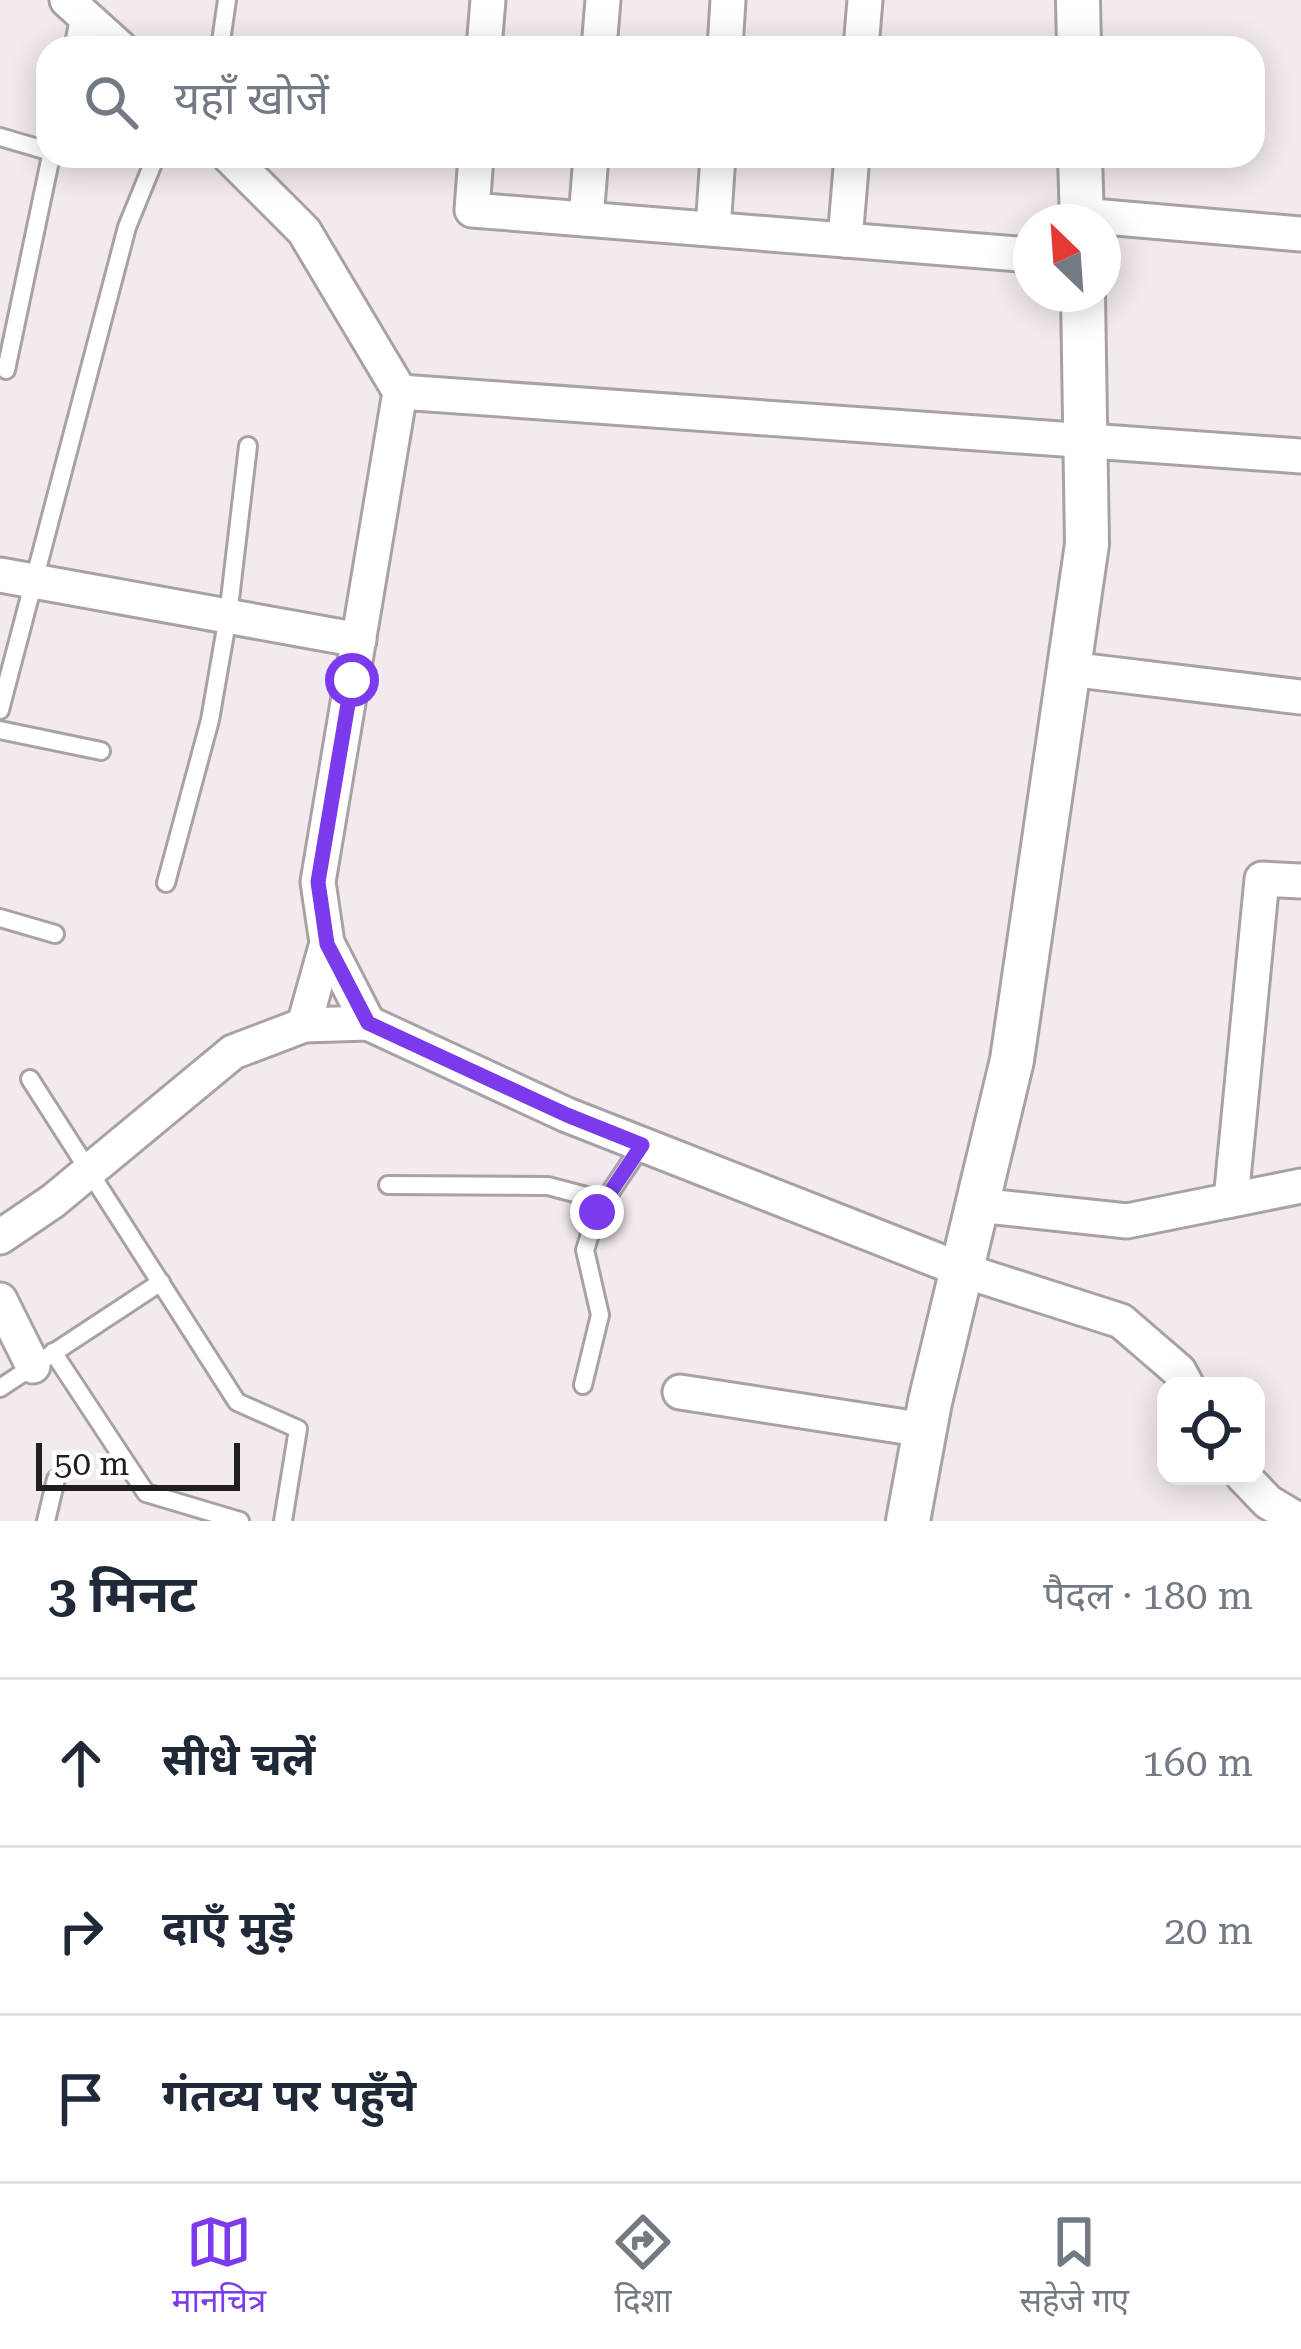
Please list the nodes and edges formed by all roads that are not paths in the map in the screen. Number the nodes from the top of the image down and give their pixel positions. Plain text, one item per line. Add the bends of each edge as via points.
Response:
1 (227, 0) edge
2 (488, 0) edge
3 (603, 0) edge
4 (728, 0) edge
5 (865, 0) edge
6 (1078, 0) edge
7 (74, 6) edge
8 (73, 36) edge
9 (107, 36) edge
10 (222, 36) edge
11 (485, 36) edge
12 (600, 36) edge
13 (726, 36) edge
14 (862, 36) edge
15 (1078, 36) edge
16 (0, 137) edge
17 (36, 149) edge
18 (46, 168) edge
19 (151, 168) edge
20 (241, 168) edge
21 (475, 168) edge
22 (590, 168) edge
23 (717, 168) edge
24 (851, 168) edge
25 (1081, 168) edge
26 (1082, 204) edge
27 (586, 219) junction
28 (1121, 222) edge
29 (713, 230) junction
30 (1301, 234) edge
31 (845, 240) junction
32 (1013, 254) edge
33 (1082, 312) edge
34 (7, 370) dead end
35 (400, 392) junction
36 (1085, 442) junction
37 (248, 446) dead end
38 (1301, 457) edge
39 (17, 578) edge
40 (228, 616) junction
41 (359, 640) junction
42 (1069, 669) junction
43 (1301, 697) edge
44 (0, 710) edge
45 (0, 730) edge
46 (101, 751) dead end
47 (1301, 881) edge
48 (166, 883) dead end
49 (0, 918) edge
50 (55, 934) dead end
51 (327, 944) junction
52 (368, 1023) junction
53 (304, 1025) junction
54 (30, 1079) dead end
55 (642, 1145) junction
56 (90, 1170) junction
57 (388, 1185) dead end
58 (1301, 1186) edge
59 (1231, 1200) junction
60 (604, 1201) junction
61 (977, 1205) junction
62 (0, 1238) edge
63 (962, 1270) junction
64 (160, 1282) junction
65 (0, 1300) edge
66 (43, 1359) junction
67 (1182, 1377) edge
68 (583, 1385) dead end
69 (0, 1388) edge
70 (680, 1392) dead end
71 (925, 1430) junction
72 (56, 1479) dead end
73 (1252, 1485) edge
74 (46, 1521) edge
75 (240, 1521) edge
76 (284, 1521) edge
77 (908, 1521) edge
78 (1300, 1521) edge

1 - 10 lane
2 - 11 street
3 - 12 street
4 - 13 street
5 - 14 street
6 - 15 street
7 - 8 lane
7 - 9 street
16 - 17 lane
18 - 34 lane
19 - 39 lane
20 - 35 street via 304,231
21 - 27 street via 472,210
22 - 27 street
23 - 29 street
24 - 31 street
25 - 26 street
27 - 29 street
28 - 30 street
29 - 31 street
31 - 32 street
33 - 36 street
35 - 36 street
35 - 41 street
36 - 38 street
36 - 42 street via 1087,544
37 - 40 lane
39 - 40 street
39 - 44 lane
40 - 41 street
40 - 48 lane
41 - 51 street via 318,882
42 - 43 street
42 - 61 street via 1012,1060
45 - 46 lane
47 - 59 street via 1262,879
49 - 50 lane
51 - 52 street
51 - 53 street
52 - 53 street
52 - 55 street
53 - 56 street via 233,1052
54 - 56 lane
55 - 60 lane
55 - 63 street
56 - 62 street
56 - 64 lane
57 - 60 lane via 548,1186
58 - 59 street
59 - 61 street via 1127,1221
60 - 68 lane via 585,1250 600,1315
61 - 63 street
63 - 67 street via 1121,1321
63 - 71 street
64 - 66 lane
64 - 76 lane via 237,1402 298,1429
65 - 66 street
66 - 69 lane
66 - 75 lane via 146,1493
70 - 71 street
71 - 77 street
72 - 74 lane
73 - 78 street

